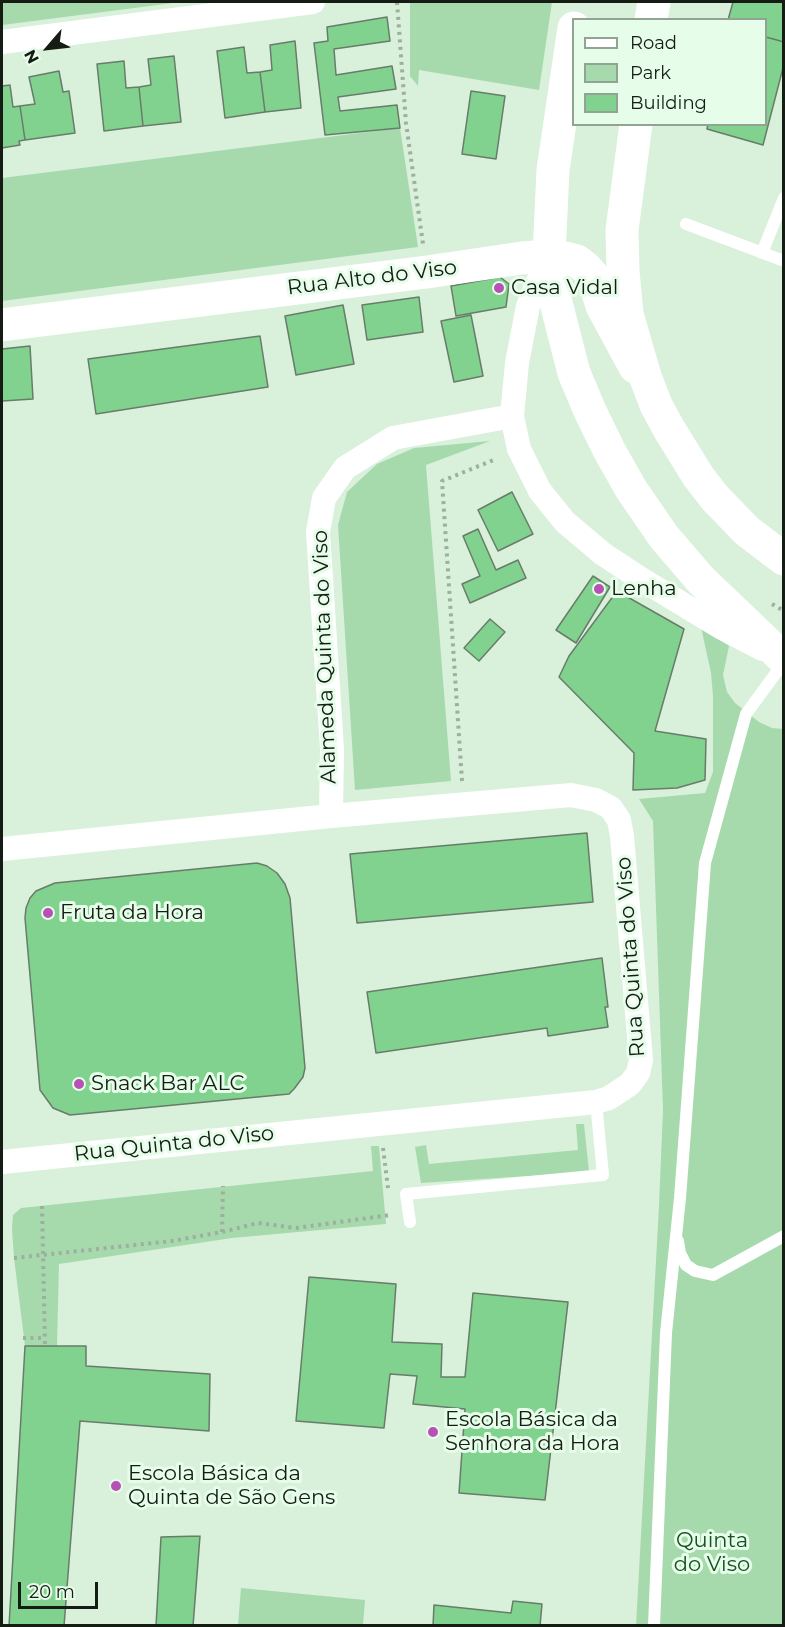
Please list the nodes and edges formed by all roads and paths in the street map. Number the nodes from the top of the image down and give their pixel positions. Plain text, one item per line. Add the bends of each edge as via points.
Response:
1 (313, 2) edge
2 (397, 2) edge
3 (577, 2) edge
4 (654, 2) edge
5 (575, 18) edge
6 (651, 18) edge
7 (572, 35) edge
8 (2, 42) edge
9 (636, 126) edge
10 (783, 198) edge
11 (686, 224) dead end
12 (762, 253) junction
13 (549, 256) junction
14 (783, 261) edge
15 (427, 272) junction
16 (2, 325) edge
17 (656, 405) junction
18 (512, 416) junction
19 (519, 449) junction
20 (783, 559) edge
21 (783, 660) edge
22 (464, 806) junction
23 (331, 816) junction
24 (2, 849) edge
25 (596, 1102) junction
26 (382, 1142) dead end
27 (2, 1162) edge
28 (223, 1186) dead end
29 (388, 1194) dead end
30 (390, 1204) dead end
31 (42, 1206) dead end
32 (391, 1215) junction
33 (410, 1222) dead end
34 (392, 1224) dead end
35 (222, 1232) junction
36 (676, 1234) junction
37 (783, 1236) edge
38 (43, 1254) junction
39 (14, 1258) dead end
40 (23, 1338) dead end
41 (45, 1338) junction
42 (45, 1346) dead end
43 (654, 1626) edge

1 - 8 street
2 - 15 path via 406,123
3 - 5 main road
4 - 6 main road
7 - 13 main road via 553,170
9 - 17 main road via 622,230 623,270 627,314
10 - 12 lane
11 - 12 lane
12 - 14 lane
13 - 15 main road, Rua Alto do Viso
13 - 17 main road, Rua Alto do Viso via 577,261 593,276 602,306
13 - 18 street via 528,306
13 - 21 main road via 552,287 574,373 631,489 664,537 701,580
15 - 16 main road, Rua Alto do Viso
17 - 20 main road via 682,452 715,498 747,531
18 - 19 street
18 - 23 street, Alameda Quinta do Viso via 393,438 345,468 324,498 318,532 332,749
19 - 21 street via 540,491 565,522 603,554 722,628
19 - 22 path via 442,481
21 - 36 lane via 746,714 705,863
22 - 23 street, Rua Quinta do Viso
22 - 25 street, Rua Quinta do Viso via 571,795 604,804 619,820 641,1060 630,1084
23 - 24 street, Rua Quinta do Viso
25 - 27 street, Rua Quinta do Viso
25 - 33 lane via 603,1175 405,1194
26 - 29 path
28 - 35 path
30 - 32 path
31 - 38 path
32 - 34 path
32 - 35 path via 296,1227 258,1223
35 - 38 path
36 - 37 lane via 686,1265 713,1275
36 - 43 lane via 666,1333
38 - 39 path
38 - 41 path
40 - 41 path
41 - 42 path

